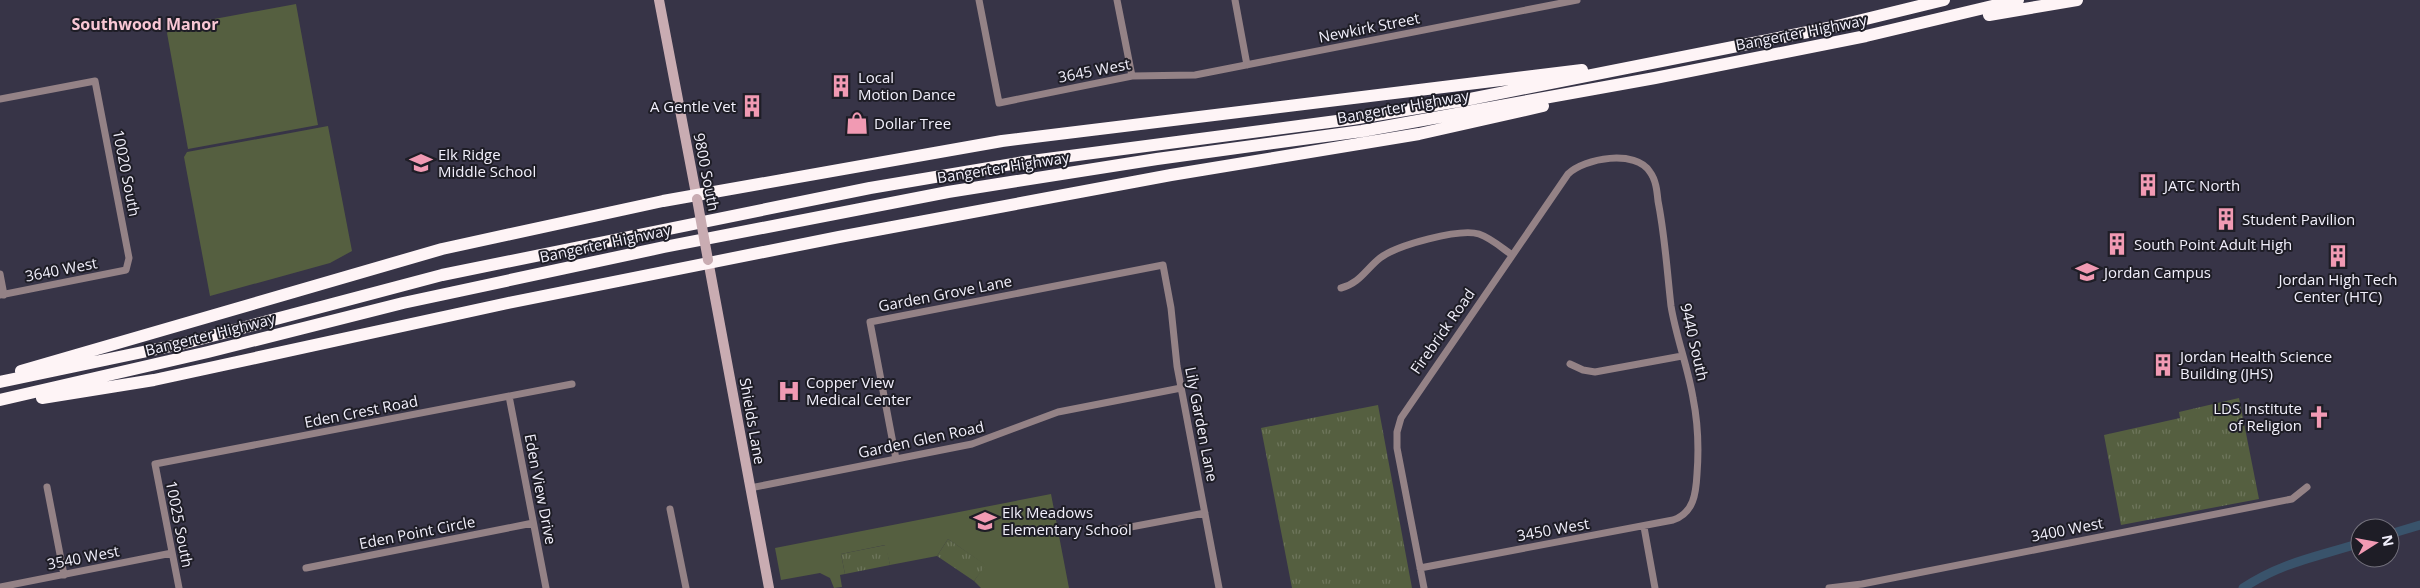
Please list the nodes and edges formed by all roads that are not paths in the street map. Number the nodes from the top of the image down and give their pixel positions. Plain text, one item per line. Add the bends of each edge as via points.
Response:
1 (659, 0) edge
2 (979, 0) edge
3 (1117, 0) edge
4 (1234, 0) edge
5 (1577, 0) edge
6 (1919, 0) edge
7 (1944, 0) edge
8 (2018, 0) edge
9 (2077, 0) edge
10 (1862, 20) junction
11 (1866, 36) junction
12 (1659, 62) junction
13 (1248, 65) junction
14 (1195, 75) joint
15 (1132, 76) junction
16 (1655, 78) junction
17 (0, 99) edge
18 (1632, 158) joint
19 (696, 197) junction
20 (1512, 255) junction
21 (709, 262) junction
22 (1163, 265) joint
23 (126, 270) joint
24 (0, 274) edge
25 (1341, 288) dead end
26 (2, 295) edge
27 (1682, 356) junction
28 (1570, 364) dead end
29 (0, 377) edge
30 (0, 382) edge
31 (572, 384) dead end
32 (1181, 388) junction
33 (509, 396) junction
34 (0, 401) edge
35 (896, 459) junction
36 (155, 464) joint
37 (47, 487) dead end
38 (750, 488) junction
39 (2306, 488) dead end
40 (670, 509) dead end
41 (1688, 511) joint
42 (1204, 513) junction
43 (533, 523) junction
44 (1644, 527) junction
45 (1120, 530) dead end
46 (172, 553) junction
47 (306, 568) dead end
48 (1420, 568) junction
49 (64, 574) junction
50 (0, 587) edge
51 (179, 588) edge
52 (546, 588) edge
53 (686, 588) edge
54 (769, 588) edge
55 (1218, 588) edge
56 (1424, 588) edge
57 (1655, 588) edge
58 (1829, 588) edge

1 - 19 main road, 9800 South
2 - 15 street, 3645 West via 999,103
3 - 15 street
4 - 13 street
5 - 13 street, Newkirk Street
6 - 10 highway
7 - 10 highway, Bangerter Highway
8 - 11 highway, Bangerter Highway
9 - 11 highway
10 - 12 highway, Bangerter Highway
11 - 16 highway, Bangerter Highway
12 - 19 highway via 1025,138
12 - 30 highway, Bangerter Highway via 1418,108 1024,162 870,188 442,275 172,346
13 - 14 street, Newkirk Street
14 - 15 street, 3645 West
16 - 21 highway via 1419,134 1171,175
16 - 34 highway, Bangerter Highway via 1362,131 1157,159 878,205 479,286
17 - 23 street, 10020 South via 95,80 129,258
18 - 20 street, Firebrick Road via 1583,164 1571,171
18 - 27 street, 9440 South via 1646,167 1655,183
19 - 21 main road, 9800 South, bridge
19 - 29 highway via 442,249
20 - 25 street via 1479,234 1408,244 1393,250 1374,263 1357,281
20 - 48 street, Firebrick Road via 1398,424 1397,448
21 - 34 highway via 130,385
21 - 38 main road, Shields Lane
22 - 32 street, Lily Garden Lane
22 - 35 street, Garden Grove Lane via 870,322
23 - 26 street, 3640 West
24 - 26 street
27 - 28 street via 1595,372
27 - 41 street, 9440 South via 1694,398 1698,436 1694,497
31 - 33 street, Eden Crest Road
32 - 35 street, Garden Glen Road via 1058,412 985,440
32 - 42 street, Lily Garden Lane
33 - 36 street, Eden Crest Road
33 - 43 street, Eden View Drive
35 - 38 street, Garden Glen Road
36 - 46 street, 10025 South
37 - 49 street
38 - 54 main road, Shields Lane
39 - 58 street, 3400 West via 2292,499
40 - 53 street
41 - 44 street, 3450 West via 1674,520
42 - 45 street
42 - 55 street, Lily Garden Lane
43 - 47 street, Eden Point Circle
43 - 52 street, Eden View Drive
44 - 48 street, 3450 West
44 - 57 street
46 - 49 street, 3540 West
46 - 51 street, 10025 South
48 - 56 street, Firebrick Road
49 - 50 street, 3540 West

